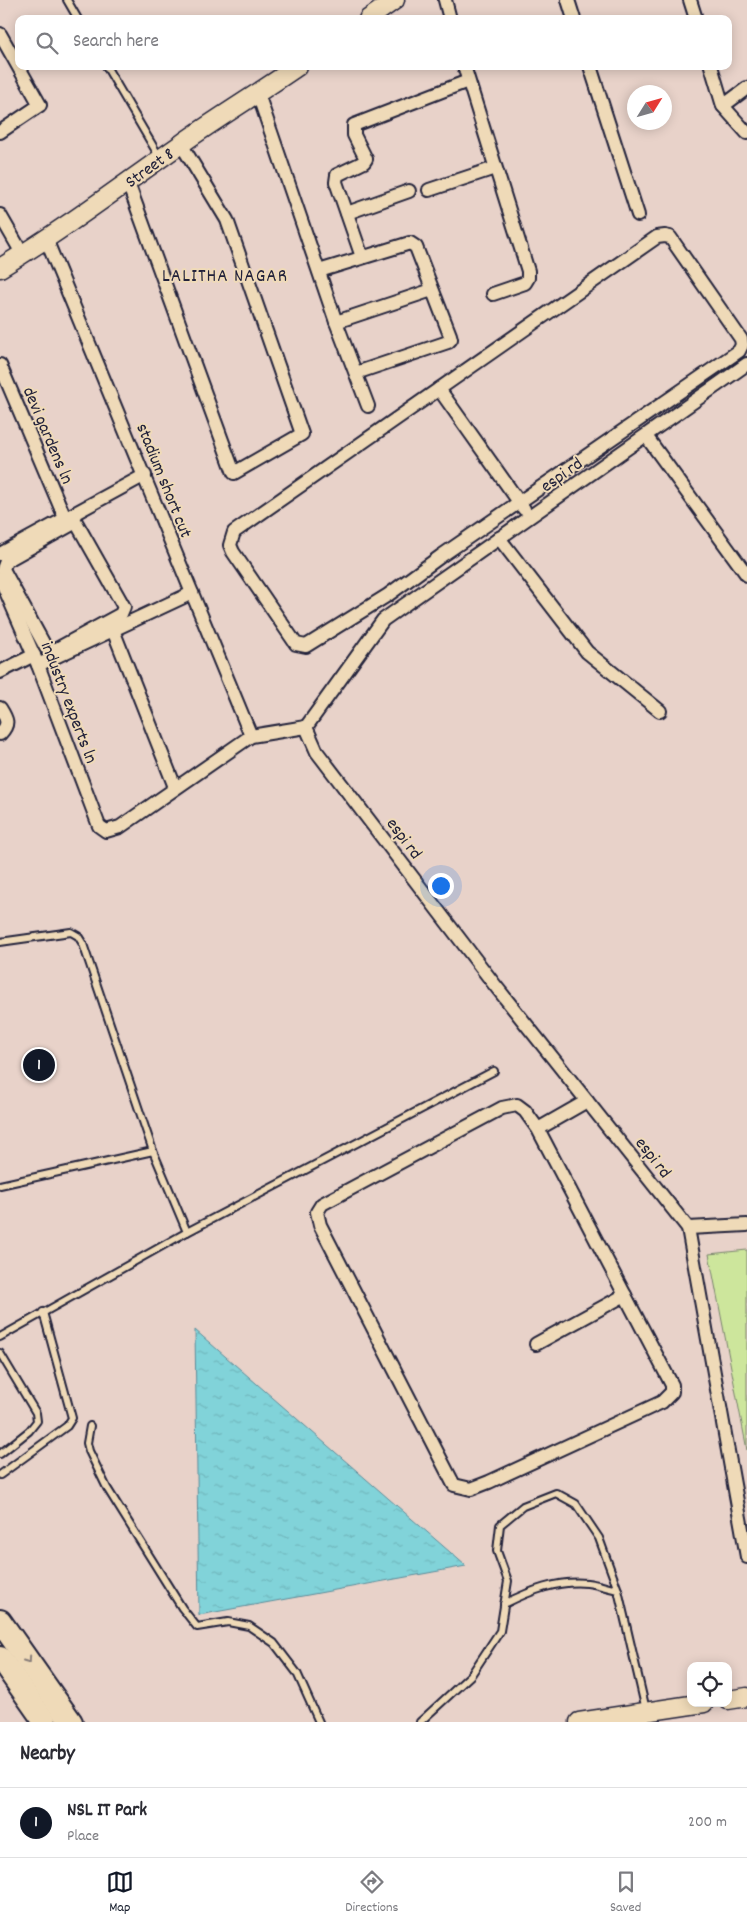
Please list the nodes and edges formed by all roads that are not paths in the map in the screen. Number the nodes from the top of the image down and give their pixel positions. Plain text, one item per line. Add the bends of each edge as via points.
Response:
1 (67, 0) edge
2 (395, 0) edge
3 (445, 0) edge
4 (568, 0) edge
5 (690, 0) edge
6 (76, 15) edge
7 (374, 15) edge
8 (449, 15) edge
9 (573, 15) edge
10 (695, 15) edge
11 (0, 34) edge
12 (15, 61) edge
13 (20, 70) edge
14 (108, 70) edge
15 (292, 70) edge
16 (465, 70) edge
17 (591, 70) edge
18 (712, 70) edge
19 (468, 81) junction
20 (747, 88) edge
21 (258, 94) junction
22 (723, 106) junction
23 (0, 132) edge
24 (747, 133) edge
25 (181, 144) junction
26 (161, 159) junction
27 (494, 168) junction
28 (128, 183) junction
29 (429, 190) dead end
30 (409, 191) dead end
31 (347, 213) junction
32 (0, 215) edge
33 (638, 215) dead end
34 (46, 239) junction
35 (22, 255) junction
36 (362, 257) junction
37 (0, 268) edge
38 (319, 272) junction
39 (432, 290) junction
40 (493, 294) dead end
41 (336, 322) junction
42 (747, 364) edge
43 (0, 365) edge
44 (356, 373) junction
45 (439, 389) junction
46 (368, 406) dead end
47 (617, 435) junction
48 (646, 436) junction
49 (600, 447) junction
50 (628, 449) junction
51 (610, 461) junction
52 (145, 475) junction
53 (519, 502) junction
54 (530, 517) junction
55 (71, 518) junction
56 (498, 538) junction
57 (0, 554) edge
58 (441, 556) junction
59 (452, 570) junction
60 (747, 575) edge
61 (0, 578) edge
62 (192, 593) junction
63 (388, 595) junction
64 (398, 609) junction
65 (127, 616) junction
66 (113, 630) junction
67 (36, 660) junction
68 (0, 672) edge
69 (0, 708) edge
70 (660, 711) dead end
71 (306, 727) junction
72 (0, 734) edge
73 (251, 736) junction
74 (175, 787) junction
75 (0, 942) edge
76 (494, 1071) dead end
77 (587, 1101) junction
78 (538, 1129) junction
79 (153, 1151) junction
80 (0, 1186) edge
81 (747, 1225) edge
82 (688, 1228) junction
83 (187, 1232) junction
84 (625, 1295) junction
85 (43, 1312) junction
86 (0, 1337) edge
87 (536, 1344) dead end
88 (0, 1354) edge
89 (90, 1426) dead end
90 (0, 1454) edge
91 (0, 1475) edge
92 (747, 1557) edge
93 (618, 1590) junction
94 (504, 1604) junction
95 (0, 1621) edge
96 (0, 1658) edge
97 (747, 1697) edge
98 (732, 1699) edge
99 (687, 1705) edge
100 (646, 1711) junction
101 (45, 1722) edge
102 (71, 1722) edge
103 (319, 1722) edge
104 (420, 1722) edge
105 (579, 1722) edge

1 - 6 lane
2 - 7 street
3 - 8 street
4 - 9 street
5 - 10 street
11 - 12 street
13 - 23 street via 40,105
14 - 26 lane
15 - 21 street, Street 8
16 - 19 street
17 - 33 street
18 - 22 street
19 - 27 street
19 - 31 street via 354,125 354,133 366,159 337,175
20 - 22 street
21 - 25 street, Street 8
21 - 38 street
22 - 24 street
25 - 26 street, Street 8
25 - 28 street via 227,220 302,434 234,473
26 - 28 street, Street 8
27 - 29 street
27 - 40 street via 528,278 525,283
28 - 34 street, Street 8
30 - 31 street
31 - 36 street
32 - 35 street
34 - 35 street, Street 8
34 - 52 street, stadium short cut
35 - 37 street, Street 8
36 - 38 street
36 - 39 street via 410,243 416,247
38 - 41 street
39 - 41 street
39 - 44 street via 451,339
41 - 44 street
42 - 48 street, espi rd
43 - 55 street, devi gardens ln
44 - 46 street
45 - 47 street via 657,237 670,237 742,345 739,352
45 - 53 street
45 - 63 street via 234,532 231,538 233,552 300,646 306,646
47 - 49 street
47 - 50 street
48 - 50 street, espi rd
48 - 60 street
49 - 51 street
49 - 53 street
50 - 51 street, espi rd
51 - 54 street, espi rd
52 - 55 street
52 - 62 street, stadium short cut
53 - 54 street
53 - 58 street
54 - 56 street, espi rd
55 - 57 street
55 - 65 street, devi gardens ln
55 - 65 street via 6,561 3,569 46,648 53,650 121,614
56 - 59 street, espi rd
56 - 70 street via 587,652
58 - 59 street
58 - 63 street
59 - 64 street, espi rd
61 - 67 street, industry experts ln
62 - 65 street
62 - 73 street, stadium short cut
63 - 64 street
64 - 71 street, espi rd via 383,620
65 - 66 street
66 - 67 street
66 - 74 street
67 - 68 street
67 - 74 street, industry experts ln via 99,826 106,831 112,830
69 - 72 street via 7,723
71 - 73 street
71 - 77 street, espi rd via 317,752
73 - 74 street
75 - 79 lane via 71,932 78,936
76 - 83 lane
77 - 78 street
77 - 82 street, espi rd
78 - 84 street
78 - 84 street via 517,1105 502,1108 322,1204 317,1212 320,1225 454,1485 471,1488 489,1482 662,1402 672,1392 672,1385
79 - 80 lane
79 - 83 lane
81 - 82 street
82 - 92 street, espi rd
83 - 85 lane
84 - 87 street
85 - 86 lane
85 - 91 lane via 72,1418 67,1426
88 - 90 lane via 36,1414 37,1421
89 - 103 lane via 89,1451 108,1488 182,1608 197,1627 228,1622 249,1626 274,1643 297,1673
93 - 94 lane via 588,1583 558,1583
93 - 94 lane via 599,1538 576,1504 556,1493 523,1506 500,1525 497,1551 508,1581
93 - 100 lane
94 - 104 lane via 500,1631 471,1675
95 -> 102 highway
96 - 101 highway
97 - 98 street
99 - 100 street
100 - 105 street

